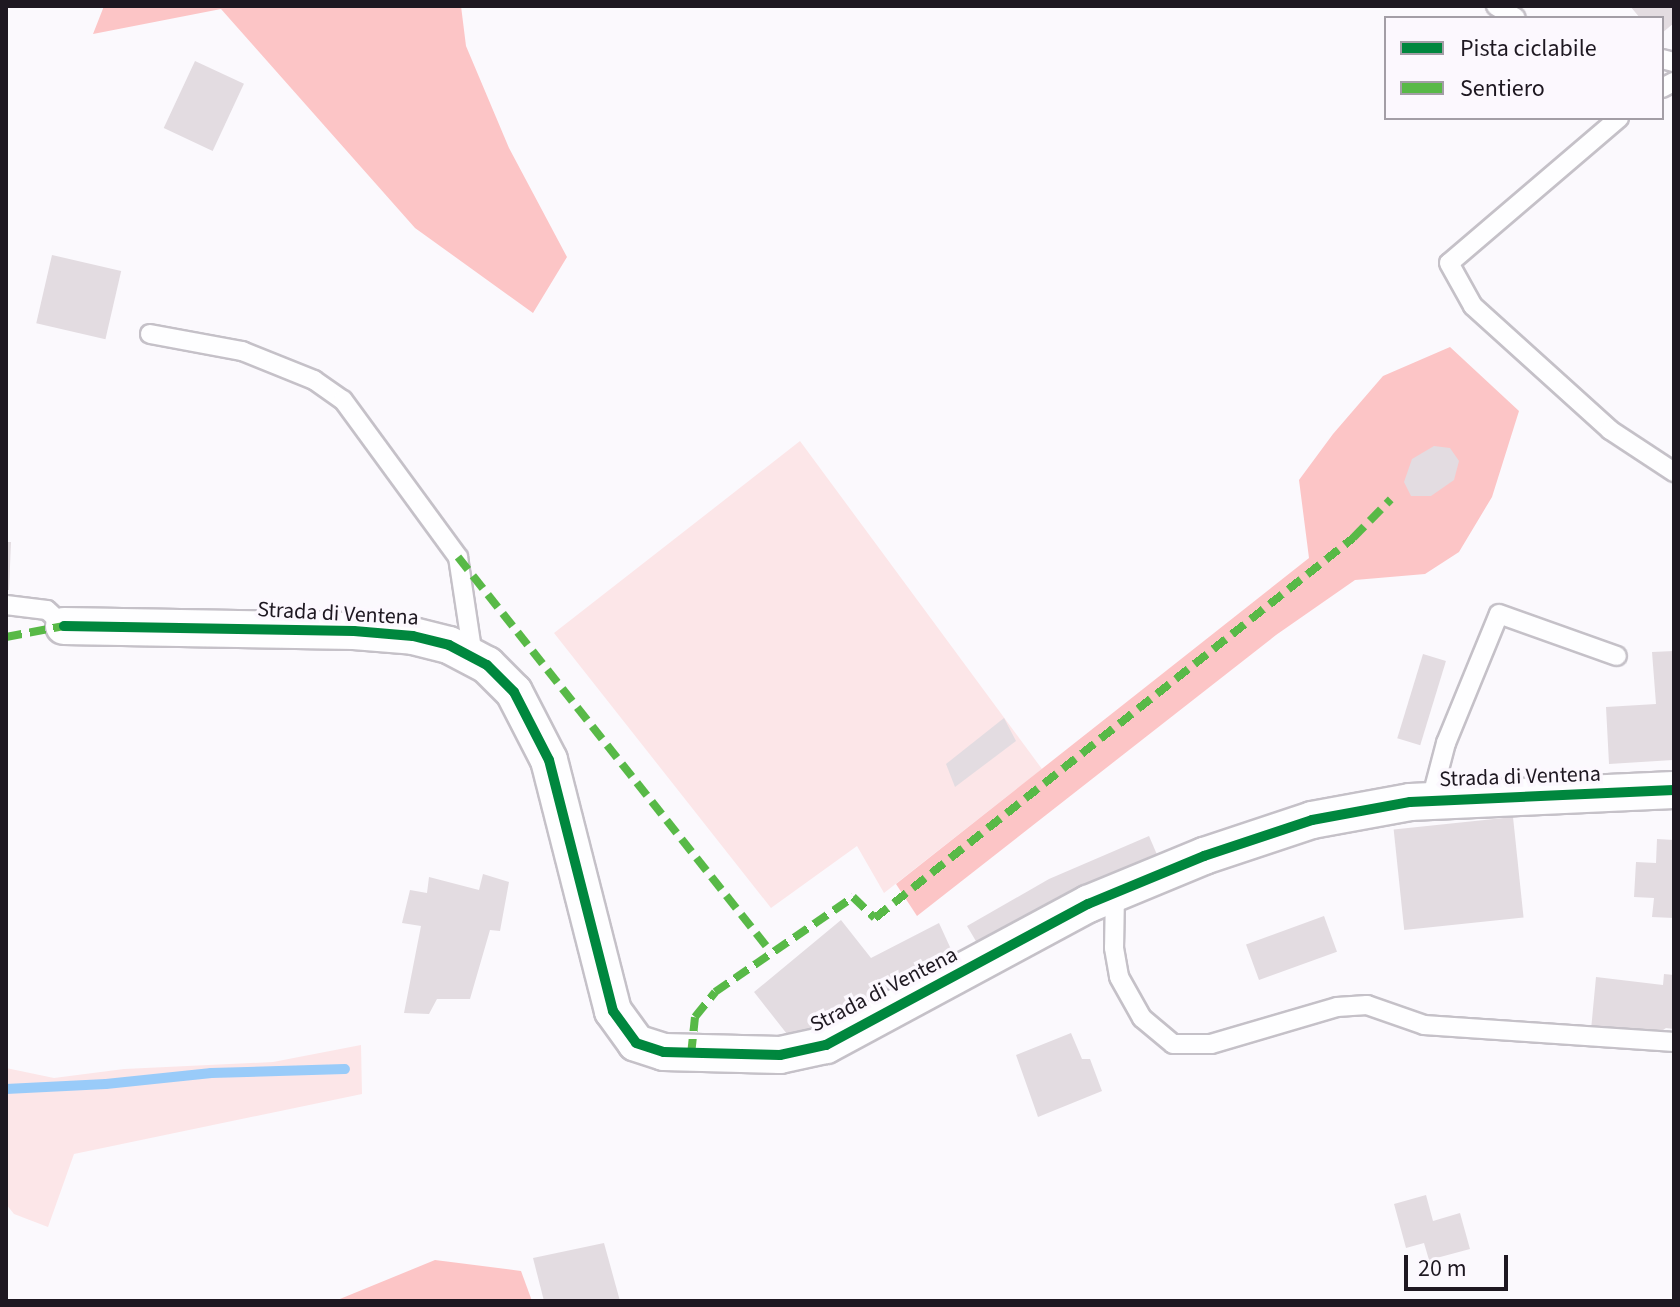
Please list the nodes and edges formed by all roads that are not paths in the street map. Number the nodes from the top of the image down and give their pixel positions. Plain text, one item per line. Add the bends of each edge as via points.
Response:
1 (1617, 120) edge
2 (150, 334) dead end
3 (1674, 472) edge
4 (6, 605) edge
5 (64, 626) joint
6 (473, 656) junction
7 (1617, 656) dead end
8 (1674, 790) edge
9 (1431, 800) junction
10 (1115, 893) junction
11 (1674, 1042) edge

1 - 3 lane via 1449,263 1473,306 1610,430
2 - 6 lane via 242,351 314,380 343,400 458,557
4 - 5 lane via 47,610
5 - 6 street, Strada di Ventena via 354,631 424,638
6 - 10 street, Strada di Ventena via 514,692 549,760 609,1000 629,1037 644,1048 691,1055 812,1050 864,1028 1059,918
7 - 9 lane via 1499,614 1446,743
8 - 9 street, Strada di Ventena
9 - 10 street, Strada di Ventena via 1312,820
10 - 11 lane via 1119,977 1142,1018 1173,1044 1211,1044 1337,1007 1367,1005 1424,1025

